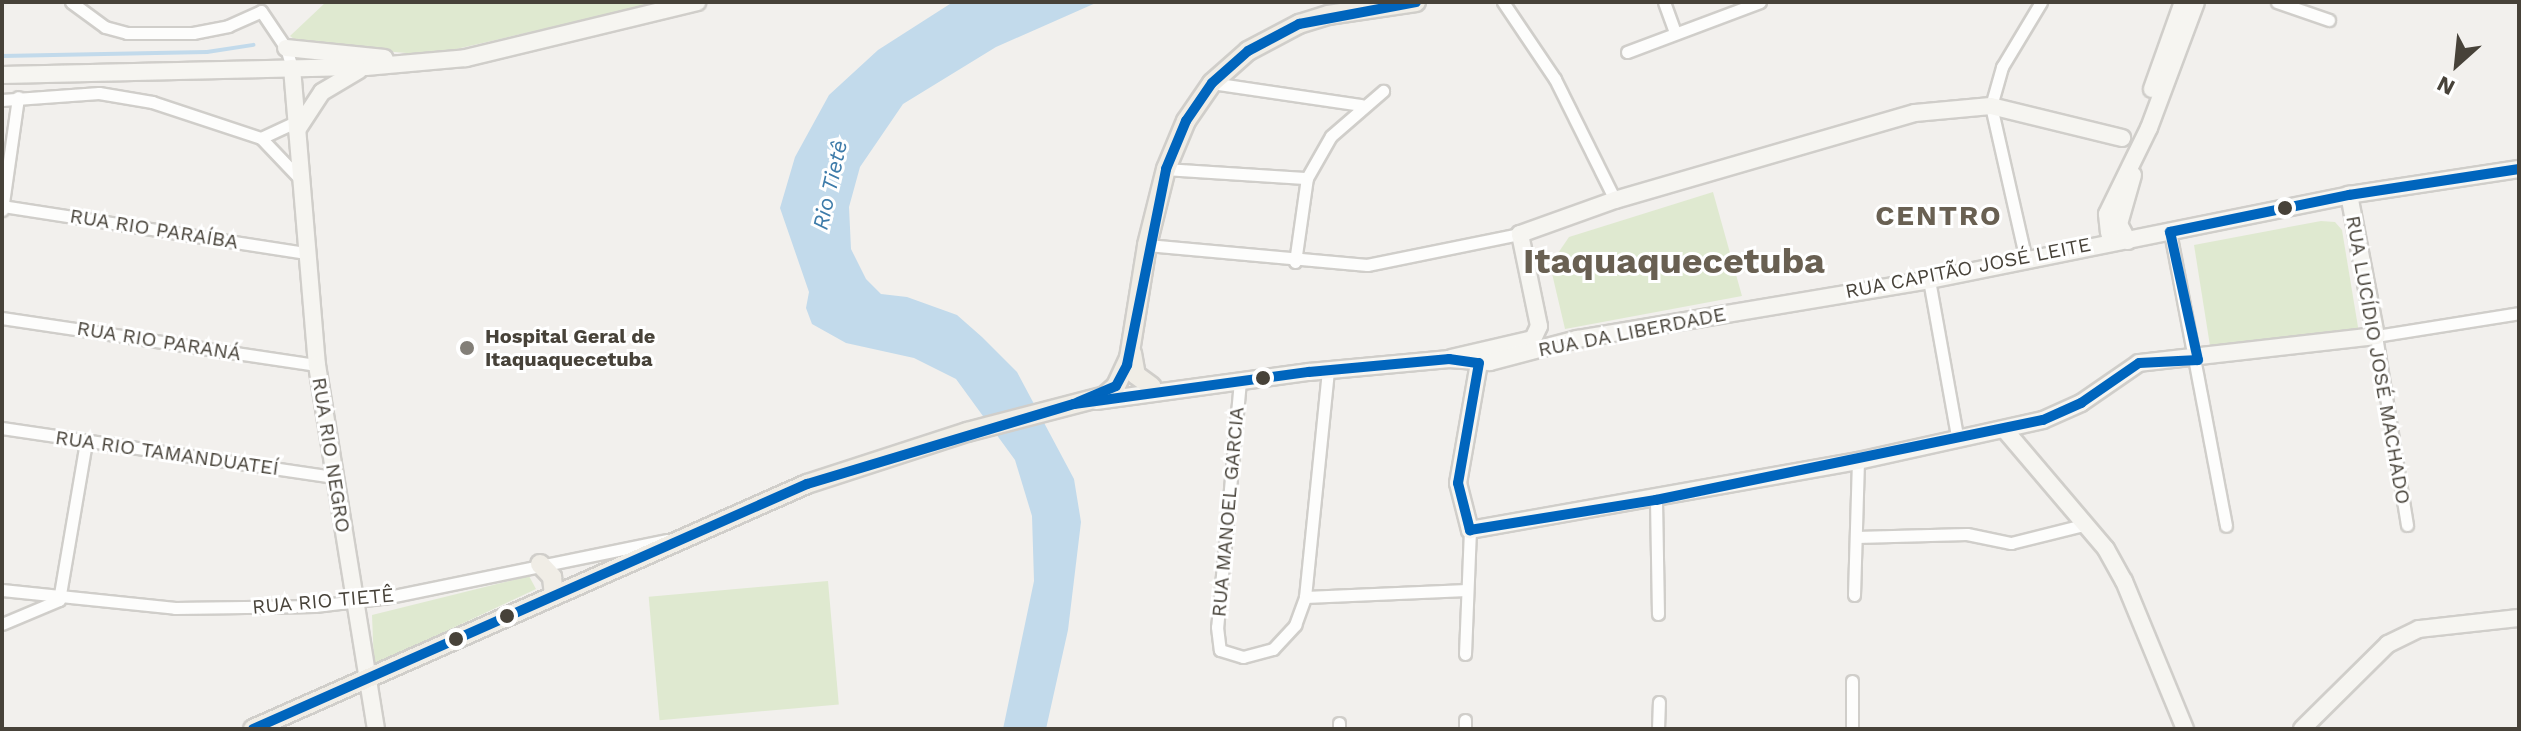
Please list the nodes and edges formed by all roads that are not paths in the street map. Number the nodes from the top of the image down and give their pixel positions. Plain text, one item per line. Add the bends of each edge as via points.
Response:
1 (71, 2) edge
2 (697, 2) edge
3 (1416, 2) edge
4 (1503, 2) edge
5 (1664, 2) edge
6 (1760, 2) edge
7 (2041, 2) edge
8 (2183, 2) edge
9 (2196, 2) edge
10 (2277, 2) edge
11 (2329, 20) dead end
12 (1675, 33) junction
13 (286, 48) junction
14 (1627, 52) dead end
15 (429, 62) junction
16 (366, 67) junction
17 (292, 68) junction
18 (2, 75) edge
19 (1212, 83) junction
20 (1383, 91) dead end
21 (18, 97) junction
22 (2, 100) edge
23 (1361, 105) junction
24 (1991, 106) junction
25 (295, 127) junction
26 (261, 138) junction
27 (2122, 138) junction
28 (2141, 148) junction
29 (1166, 169) junction
30 (2519, 169) edge
31 (1307, 178) junction
32 (300, 179) junction
33 (2115, 194) junction
34 (2349, 195) junction
35 (1615, 200) junction
36 (2, 208) edge
37 (2170, 232) junction
38 (2109, 233) junction
39 (1520, 234) junction
40 (2128, 241) junction
41 (1147, 245) junction
42 (2092, 247) junction
43 (307, 253) junction
44 (2026, 260) junction
45 (1295, 262) junction
46 (1929, 280) junction
47 (1775, 304) joint
48 (2519, 313) edge
49 (2, 318) edge
50 (1539, 326) junction
51 (2376, 336) junction
52 (1577, 339) junction
53 (1519, 344) junction
54 (1131, 349) junction
55 (1449, 359) junction
56 (2198, 360) junction
57 (1479, 363) junction
58 (317, 365) junction
59 (1328, 370) junction
60 (1240, 381) junction
61 (1203, 385) junction
62 (1116, 386) junction
63 (1151, 386) junction
64 (1096, 401) junction
65 (1069, 406) junction
66 (2, 428) edge
67 (2004, 429) junction
68 (1957, 436) junction
69 (86, 442) junction
70 (1858, 461) junction
71 (332, 477) junction
72 (1656, 500) junction
73 (2087, 524) junction
74 (2407, 525) dead end
75 (2226, 526) dead end
76 (1470, 530) junction
77 (688, 536) junction
78 (1856, 537) junction
79 (540, 564) junction
80 (2, 590) edge
81 (1467, 590) junction
82 (554, 595) junction
83 (1854, 595) dead end
84 (1305, 597) junction
85 (59, 600) junction
86 (356, 601) junction
87 (1658, 614) dead end
88 (2519, 618) edge
89 (2, 624) edge
90 (1465, 654) dead end
91 (366, 681) junction
92 (1852, 681) dead end
93 (1659, 702) dead end
94 (253, 729) edge
95 (376, 729) edge
96 (1658, 729) edge
97 (1852, 729) edge
98 (2185, 729) edge
99 (2302, 729) edge

1 - 13 street via 105,27 127,33 193,33 228,26 261,11
2 - 15 main road via 496,53
3 - 19 main road via 1299,24 1248,51
4 - 35 street via 1555,79
5 - 12 street
6 - 12 street
7 - 24 street via 2002,67
8 - 27 main road via 2139,126
9 - 28 main road
10 - 11 street
12 - 14 street
13 - 15 main road
13 - 17 street
15 - 16 main road
16 - 17 main road
16 - 25 main road via 322,92
17 - 18 main road
17 - 25 main road, RUA RIO NEGRO
19 - 23 street
19 - 29 main road via 1186,121
20 - 23 street
21 - 22 street
21 - 26 street via 118,94
21 - 36 street
23 - 31 street via 1331,136
24 - 27 main road
24 - 35 main road via 1915,113
24 - 44 street
25 - 26 street
25 - 32 main road, RUA RIO NEGRO
26 - 32 street
27 - 33 main road via 2129,152
28 - 33 main road
28 - 40 main road via 2119,224
29 - 31 street
29 - 41 main road
30 - 34 main road
31 - 45 street
32 - 43 main road, RUA RIO NEGRO
33 - 38 main road via 2105,222
34 - 37 main road
34 - 51 main road, RUA LUCÍDIO JOSÉ MACHADO
35 - 39 main road
36 - 43 street, RUA RIO PARAÍBA
37 - 40 main road
37 - 56 street
38 - 40 main road
38 - 42 main road, RUA CAPITÃO JOSÉ LEITE
39 - 45 street via 1389,264
39 - 50 main road
40 - 42 main road
41 - 45 street
41 - 54 main road
42 - 44 main road, RUA CAPITÃO JOSÉ LEITE
43 - 58 main road, RUA RIO NEGRO
44 - 46 main road, RUA CAPITÃO JOSÉ LEITE
46 - 47 main road, RUA CAPITÃO JOSÉ LEITE
46 - 68 street
47 - 52 main road, RUA DA LIBERDADE
48 - 51 street
49 - 58 street, RUA RIO PARANÁ
50 - 52 main road via 1555,337
50 - 53 main road via 1533,339
51 - 56 main road
51 - 74 street, RUA LUCÍDIO JOSÉ MACHADO
52 - 57 main road, RUA DA LIBERDADE
53 - 55 main road
53 - 57 main road
54 - 62 main road
54 - 63 main road via 1136,375
55 - 57 main road, RUA DA LIBERDADE
55 - 59 main road, RUA DA LIBERDADE
56 - 67 main road via 2139,363 2062,413
56 - 75 street
57 - 76 main road via 1458,483
58 - 71 main road, RUA RIO NEGRO
59 - 60 main road, RUA DA LIBERDADE
59 - 84 street
60 - 61 main road, RUA DA LIBERDADE
60 - 84 street, RUA MANOEL GARCIA via 1217,643 1233,657 1273,649 1295,625
61 - 63 main road, RUA DA LIBERDADE
61 - 64 main road, RUA DA LIBERDADE
62 - 63 main road, RUA DA LIBERDADE
62 - 64 main road
62 - 65 main road
64 - 65 main road
65 - 77 main road via 835,474
66 - 69 street, RUA RIO TAMANDUATEÍ
67 - 68 main road
67 - 73 main road
68 - 70 main road
69 - 71 street, RUA RIO TAMANDUATEÍ
69 - 85 street
70 - 72 main road
70 - 78 street
71 - 86 main road, RUA RIO NEGRO
72 - 76 main road
72 - 87 street
73 - 78 street via 2011,543 1967,534
73 - 98 main road via 2124,581
76 - 81 street
77 - 79 street, RUA RIO TIETÊ
77 - 82 main road
78 - 83 street
79 - 82 main road via 552,577
79 - 86 street, RUA RIO TIETÊ
80 - 85 street, RUA RIO TIETÊ
81 - 84 street
81 - 90 street
82 - 91 main road
85 - 86 street, RUA RIO TIETÊ via 233,609
85 - 89 street
86 - 91 main road, RUA RIO NEGRO
88 - 99 main road via 2419,629 2388,644
91 - 94 main road
91 - 95 main road, RUA RIO NEGRO
92 - 97 street
93 - 96 street

